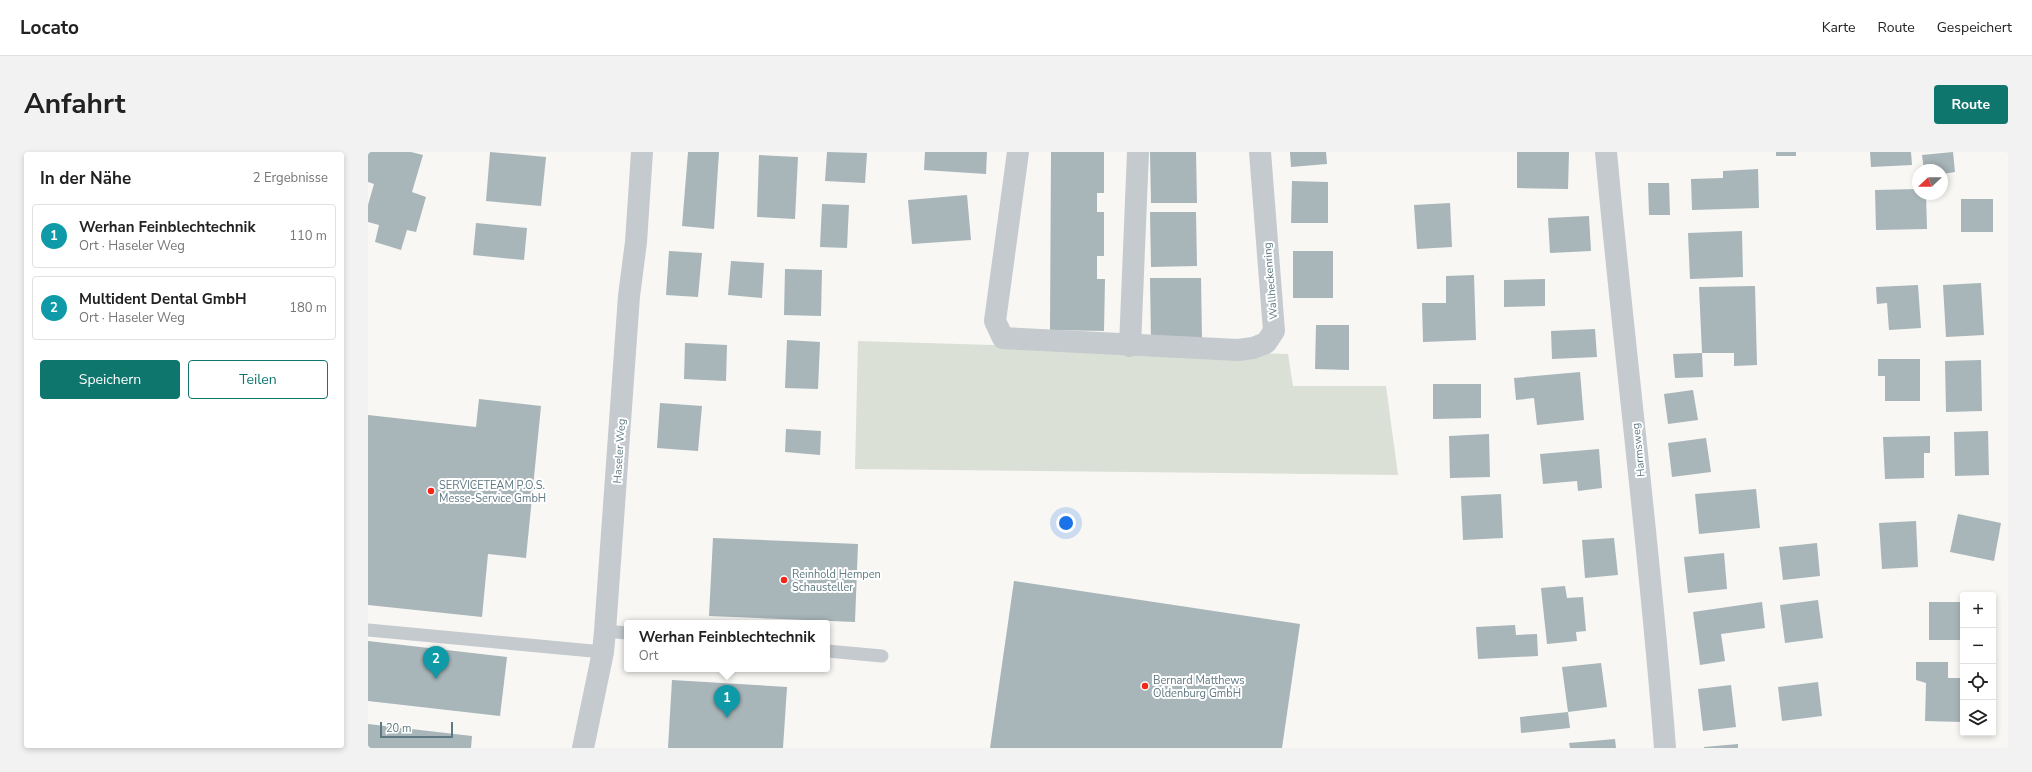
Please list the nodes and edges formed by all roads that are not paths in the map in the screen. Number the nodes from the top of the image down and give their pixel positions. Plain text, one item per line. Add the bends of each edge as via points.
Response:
1 (642, 152) edge
2 (1018, 152) edge
3 (1138, 152) edge
4 (1260, 152) edge
5 (1606, 152) edge
6 (1130, 346) junction
7 (368, 630) edge
8 (605, 631) junction
9 (624, 633) edge
10 (830, 651) edge
11 (603, 652) junction
12 (882, 656) dead end
13 (583, 748) edge
14 (1665, 748) edge

1 - 8 street, Haseler Weg
2 - 6 street, Wallheckenring via 995,321 1003,338
3 - 6 street
4 - 6 street, Wallheckenring via 1274,330 1266,343 1238,350
5 - 14 street, Harmsweg via 1643,502
7 - 11 lane
8 - 9 lane
8 - 11 street, Haseler Weg
10 - 12 lane
11 - 13 street, Haseler Weg

